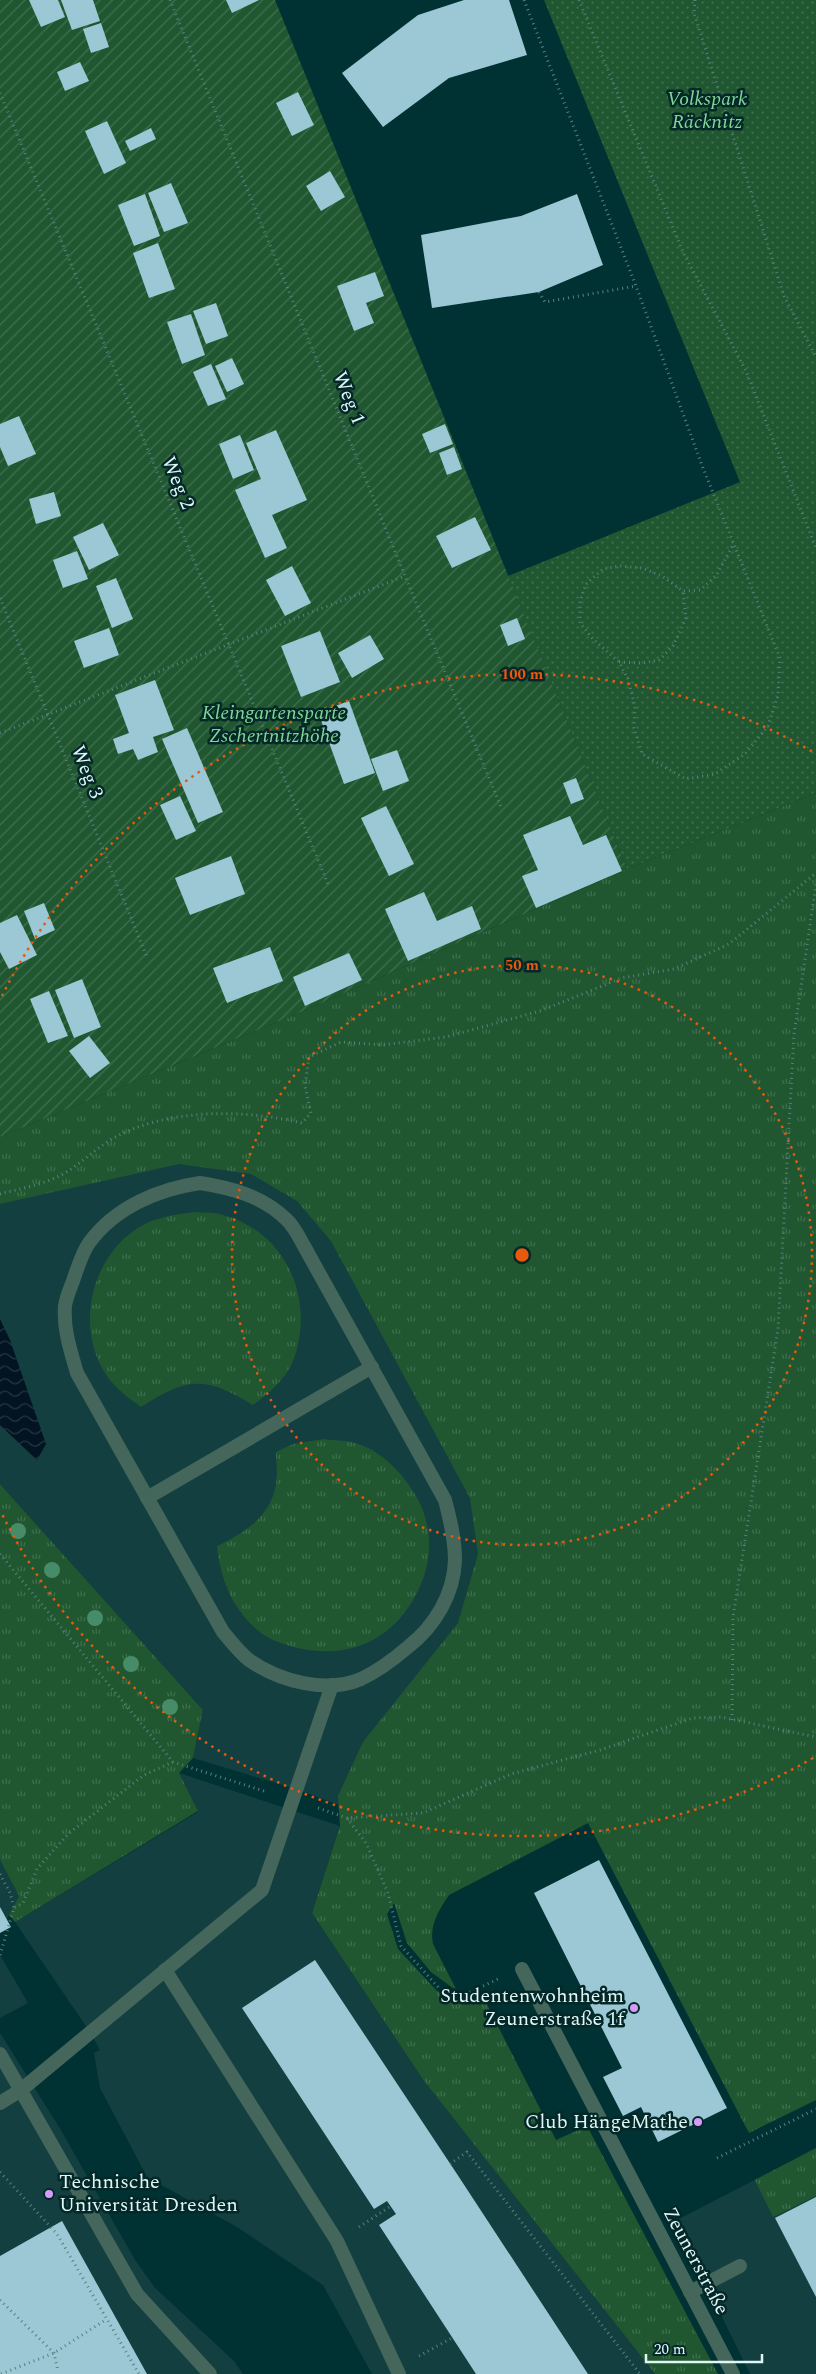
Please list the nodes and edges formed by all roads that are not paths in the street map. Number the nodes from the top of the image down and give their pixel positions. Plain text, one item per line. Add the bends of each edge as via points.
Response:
1 (372, 1367) junction
2 (147, 1498) junction
3 (332, 1685) junction
4 (522, 1969) road end
5 (165, 1970) junction
6 (0, 2054) edge
7 (21, 2090) junction
8 (0, 2103) edge
9 (740, 2266) dead end
10 (690, 2292) junction
11 (398, 2371) edge
12 (210, 2374) edge
13 (733, 2374) edge

1 - 2 lane
1 - 2 lane via 287,1220 259,1200 233,1188 200,1183 173,1187 143,1199 111,1221 89,1243 65,1306 67,1340 77,1373
1 - 3 lane via 445,1500 455,1560 449,1590 437,1619 416,1642 389,1663 360,1679
2 - 3 lane via 223,1632 248,1659 272,1673 302,1683
3 - 5 lane via 262,1890
4 - 10 lane, Zeunerstraße
5 - 7 lane
5 - 11 lane via 337,2241
6 - 7 lane
7 - 8 lane
7 - 12 lane via 137,2294
9 - 10 lane
10 - 13 lane, Zeunerstraße

